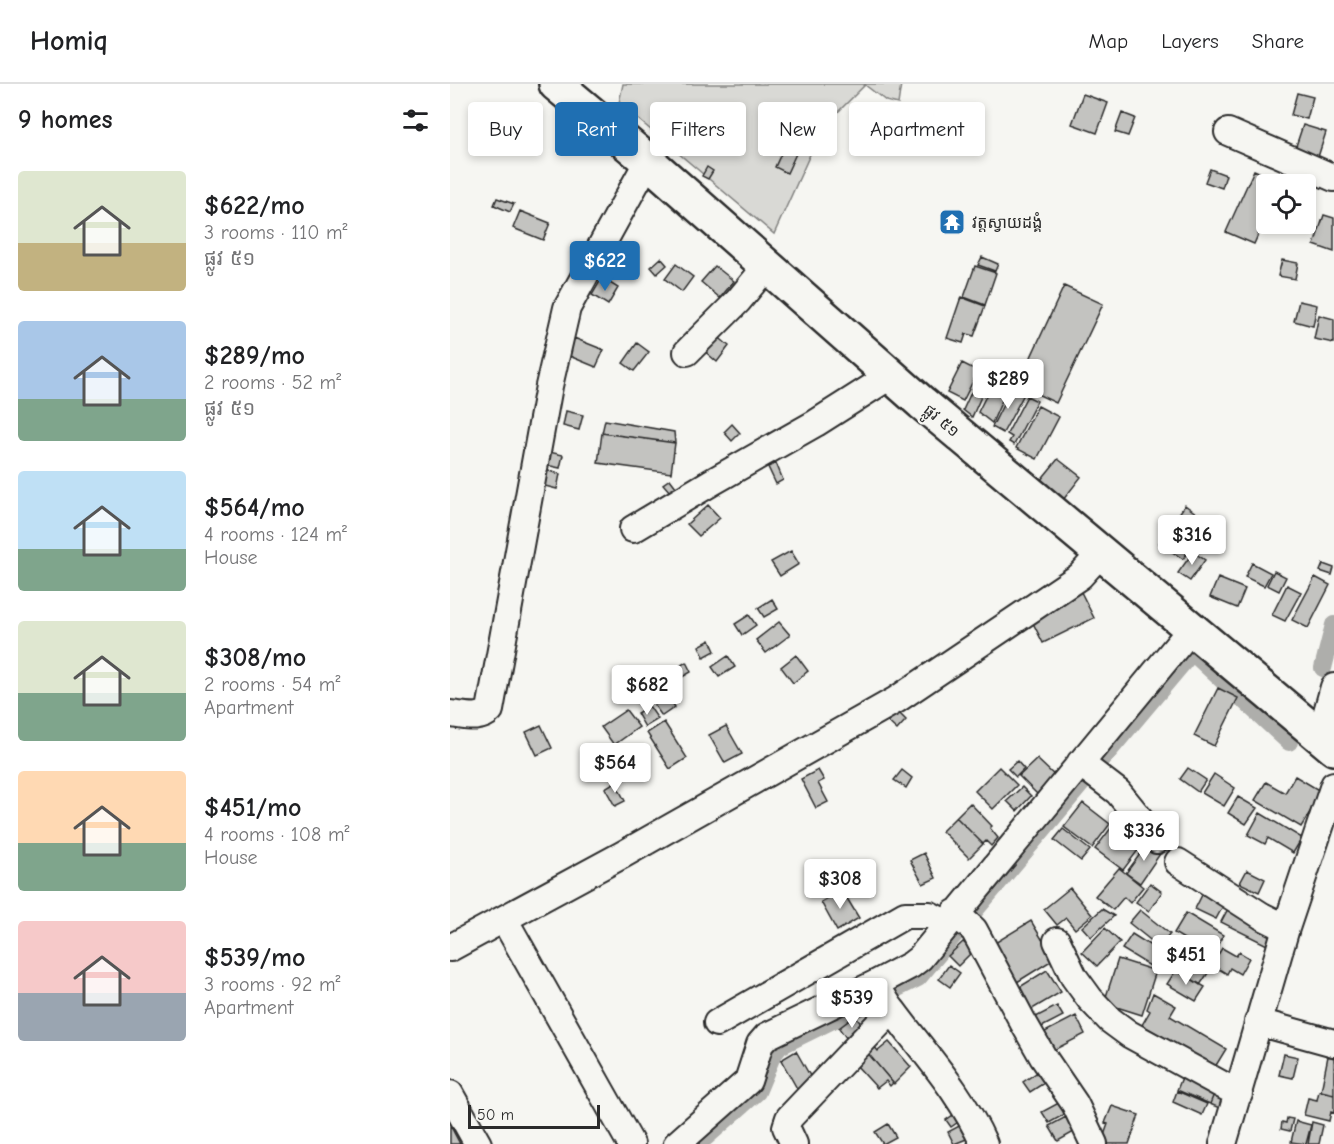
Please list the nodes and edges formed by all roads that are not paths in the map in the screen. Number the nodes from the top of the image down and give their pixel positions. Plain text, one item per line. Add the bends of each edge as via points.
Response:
1 (556, 84) edge
2 (1227, 132) dead end
3 (648, 161) junction
4 (1334, 178) edge
5 (766, 267) junction
6 (687, 352) dead end
7 (890, 376) junction
8 (633, 529) dead end
9 (1101, 554) junction
10 (1192, 628) junction
11 (1334, 687) edge
12 (450, 714) edge
13 (1327, 742) edge
14 (1088, 769) junction
15 (1334, 785) edge
16 (1157, 840) dead end
17 (1178, 862) dead end
18 (504, 919) junction
19 (960, 921) junction
20 (1286, 928) junction
21 (1057, 941) dead end
22 (450, 948) edge
23 (884, 997) junction
24 (1258, 1022) junction
25 (717, 1023) dead end
26 (1334, 1042) edge
27 (450, 1094) edge
28 (1239, 1094) junction
29 (478, 1144) edge
30 (631, 1144) edge
31 (677, 1144) edge
32 (794, 1144) edge
33 (984, 1144) edge
34 (1094, 1144) edge
35 (1222, 1144) edge

1 - 3 main road, ផ្លូវ ៥១
2 - 4 street
3 - 5 main road, ផ្លូវ ៥១
3 - 12 street via 567,308 549,386 490,710 478,717
5 - 6 street
5 - 7 main road, ផ្លូវ ៥១
7 - 8 street
7 - 9 main road, ផ្លូវ ៥១
9 - 10 main road, ផ្លូវ ៥១
9 - 18 street via 1080,576 896,700
10 - 13 main road, ផ្លូវ ៥១
10 - 14 street
11 - 13 street
14 - 16 street via 1127,802
14 - 19 street
15 - 20 street
17 - 20 street
18 - 22 street
18 - 30 street
19 - 23 street via 911,965
19 - 25 street via 905,915
19 - 34 street via 1075,1104
20 - 24 street
21 - 28 street via 1074,977 1110,1020
23 - 31 street via 767,1036 760,1044 748,1081
23 - 32 street via 789,1118 786,1127
23 - 33 street via 949,1082
24 - 26 street
24 - 28 street
27 - 29 street
28 - 35 street

